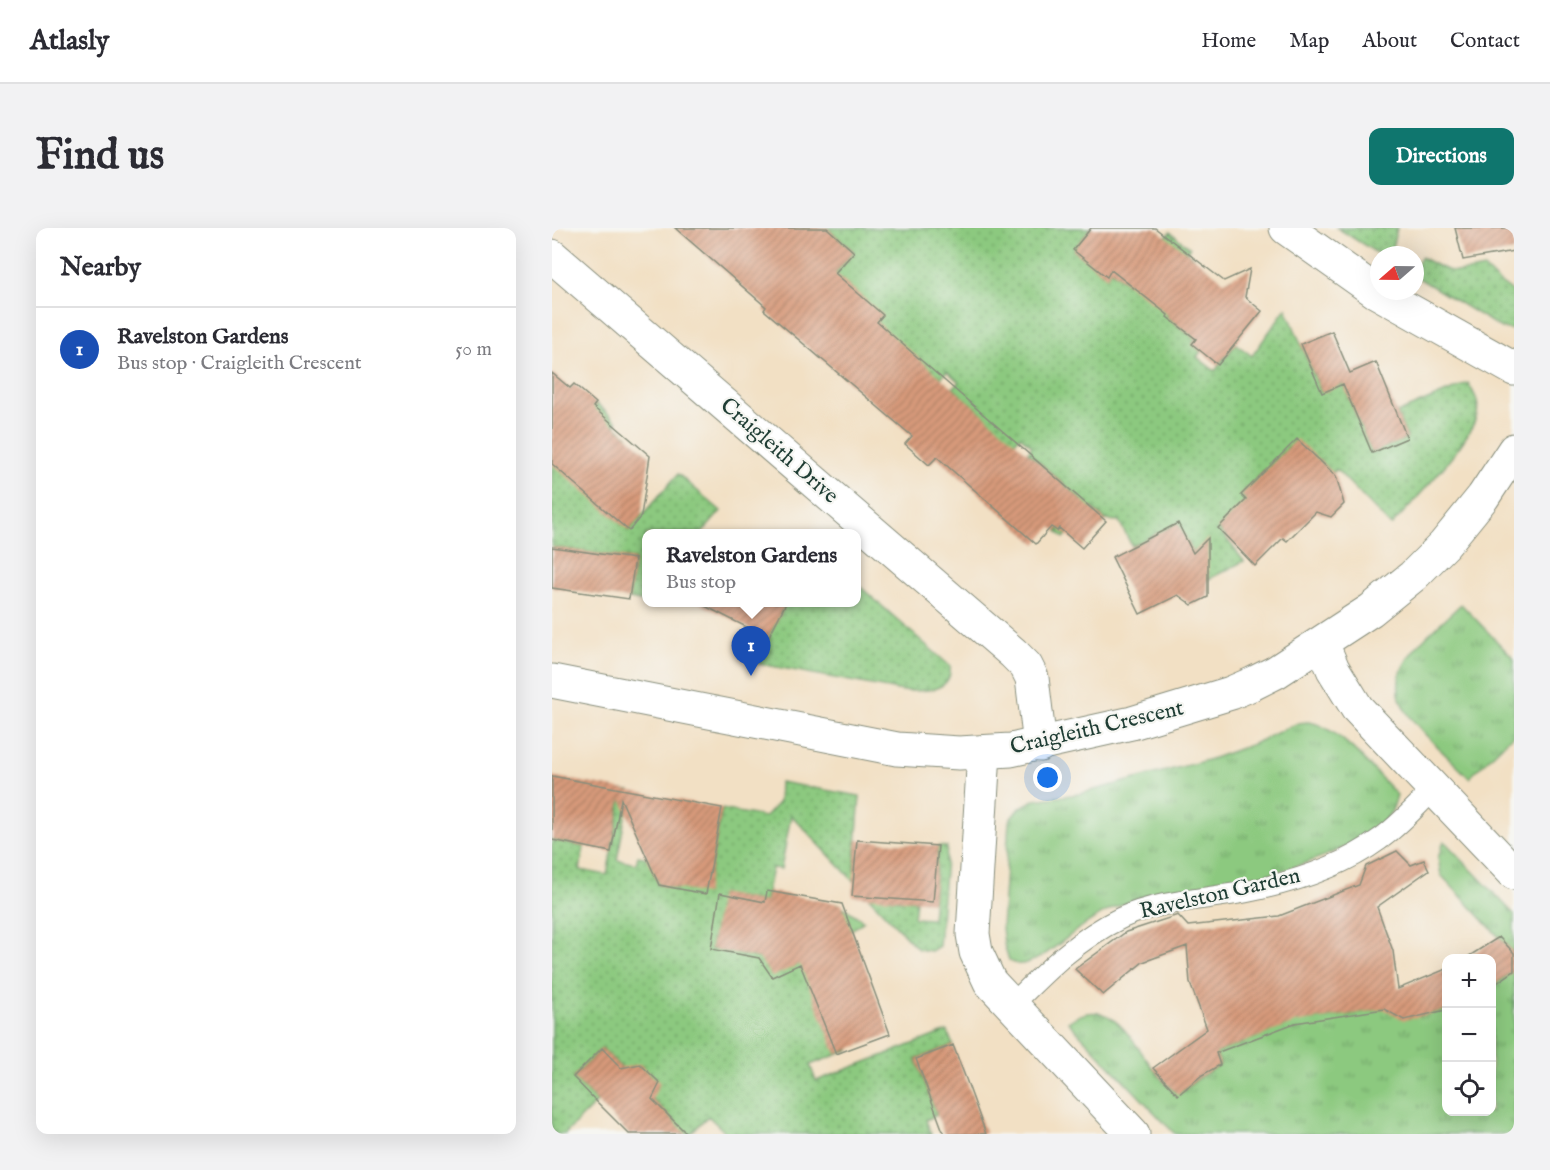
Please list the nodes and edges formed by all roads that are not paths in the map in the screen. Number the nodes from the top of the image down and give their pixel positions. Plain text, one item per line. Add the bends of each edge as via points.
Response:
1 (1286, 228) edge
2 (552, 256) edge
3 (1514, 369) edge
4 (1514, 450) edge
5 (1322, 643) junction
6 (552, 681) edge
7 (1040, 745) junction
8 (984, 752) junction
9 (1434, 789) junction
10 (1514, 873) edge
11 (1011, 1006) junction
12 (1133, 1134) edge

1 - 3 street via 1375,291
2 - 7 street, Craigleith Drive via 1026,666 1032,678
4 - 5 street, Craigleith Crescent via 1483,497 1431,559 1395,592
5 - 7 street, Craigleith Crescent via 1276,672 1231,693
5 - 9 street via 1351,699
6 - 8 street, Craigleith Crescent via 897,750
7 - 8 street, Craigleith Crescent
8 - 11 street via 973,934 982,968
9 - 10 street
9 - 11 lane, Ravelston Garden via 1381,839 1331,866 1245,892 1172,902 1122,918 1061,956
11 - 12 street

